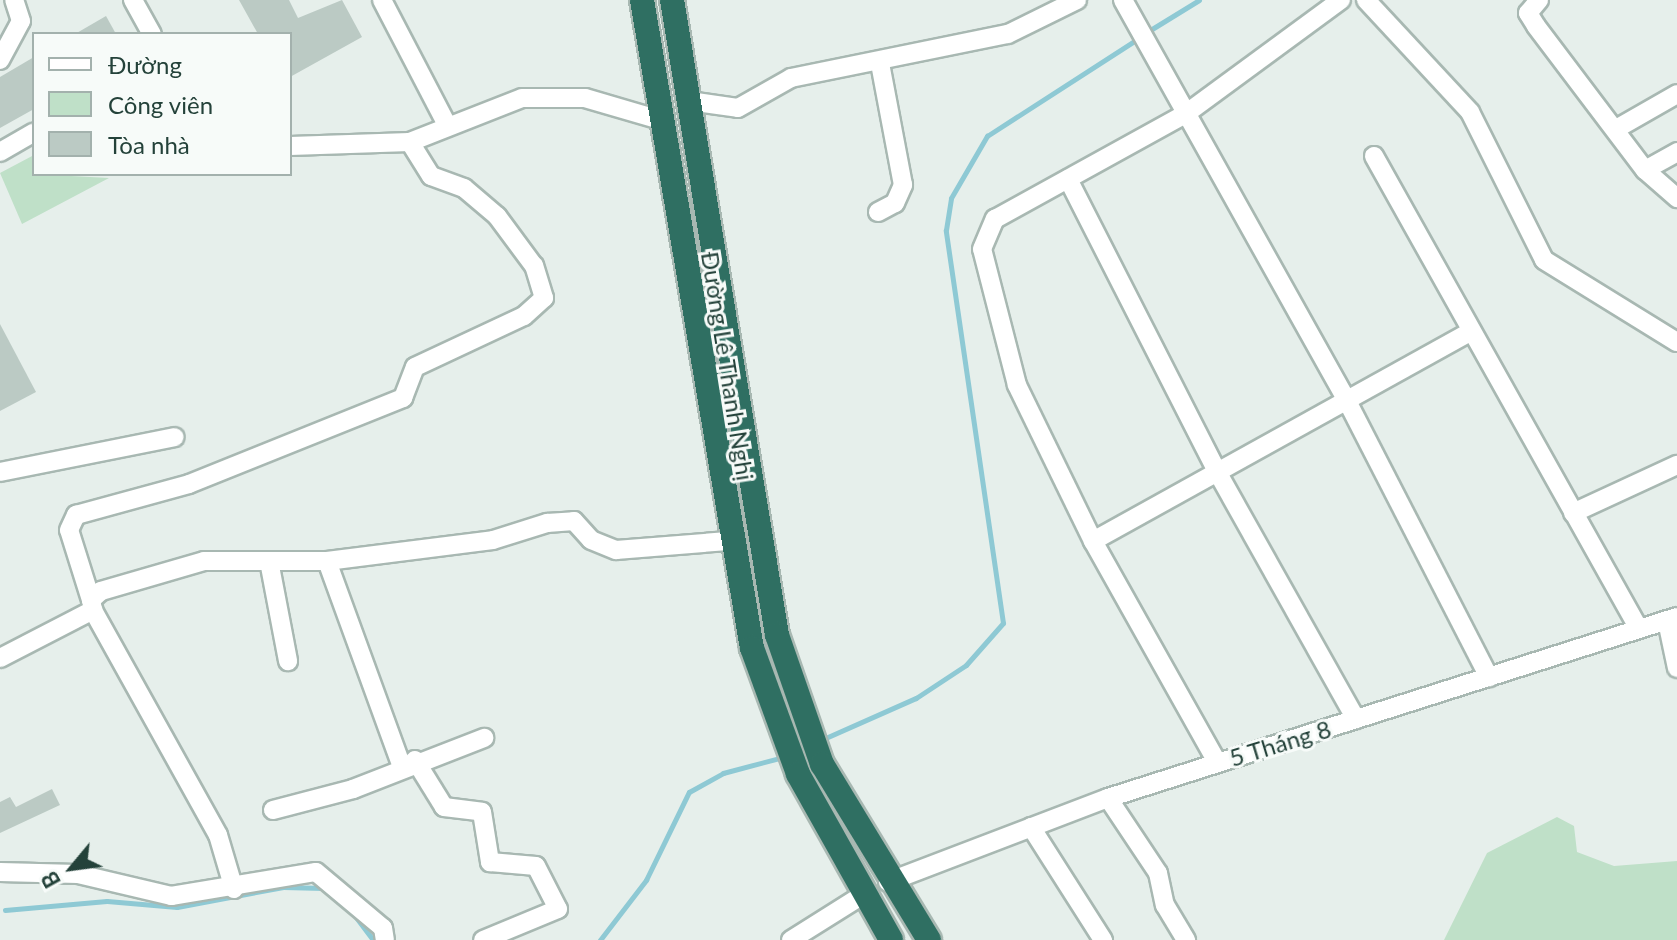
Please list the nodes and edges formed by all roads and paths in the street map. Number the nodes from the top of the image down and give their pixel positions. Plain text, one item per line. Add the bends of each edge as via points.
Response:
1 (14, 0) edge
2 (133, 0) edge
3 (382, 0) edge
4 (642, 0) edge
5 (672, 0) edge
6 (1077, 0) edge
7 (1123, 0) edge
8 (1341, 0) edge
9 (1366, 0) edge
10 (1539, 0) edge
11 (151, 32) edge
12 (0, 60) edge
13 (880, 63) junction
14 (1677, 94) edge
15 (689, 101) junction
16 (1187, 113) junction
17 (660, 120) junction
18 (446, 123) junction
19 (1616, 129) junction
20 (32, 133) edge
21 (410, 142) junction
22 (292, 146) edge
23 (0, 152) edge
24 (1677, 152) edge
25 (1374, 156) dead end
26 (1645, 170) junction
27 (1068, 179) junction
28 (1677, 198) edge
29 (878, 212) dead end
30 (1470, 332) junction
31 (1677, 342) edge
32 (729, 356) junction
33 (699, 360) junction
34 (1346, 399) junction
35 (175, 437) dead end
36 (1677, 465) edge
37 (1215, 468) junction
38 (0, 472) edge
39 (1573, 513) junction
40 (728, 541) junction
41 (1093, 541) junction
42 (269, 561) junction
43 (327, 561) junction
44 (92, 605) junction
45 (1672, 619) edge
46 (1639, 629) junction
47 (0, 658) edge
48 (288, 661) dead end
49 (1677, 668) edge
50 (1489, 677) junction
51 (1356, 719) junction
52 (484, 738) dead end
53 (1217, 762) junction
54 (409, 764) junction
55 (1108, 798) junction
56 (273, 810) dead end
57 (1031, 827) junction
58 (0, 872) edge
59 (888, 882) junction
60 (234, 889) junction
61 (861, 896) junction
62 (799, 938) edge
63 (385, 940) edge
64 (483, 940) edge
65 (891, 940) edge
66 (929, 940) edge
67 (1103, 940) edge
68 (1186, 940) edge

1 - 12 street via 21,21
2 - 11 street
3 - 18 street
4 - 17 highway, Đường Lê Thanh Nghị
5 - 15 highway, Đường Lê Thanh Nghị
6 - 13 street via 1008,34
7 - 16 street
8 - 16 street
9 - 31 street via 1470,112 1544,260
10 - 19 street via 1528,13
13 - 15 street via 791,78 738,108
13 - 29 street via 903,185 895,203
14 - 19 street
15 - 32 highway, Đường Lê Thanh Nghị
16 - 27 street
16 - 34 street
17 - 18 street via 585,98 522,98
17 - 33 highway, Đường Lê Thanh Nghị
18 - 21 street
19 - 26 street
20 - 23 street
21 - 22 street
21 - 44 street via 431,176 464,188 497,216 534,266 544,298 524,316 415,367 403,398 189,484 76,515 69,530
24 - 26 street
25 - 30 street
26 - 28 street
27 - 37 street
27 - 41 street via 995,219 982,249 1017,385
30 - 34 street
30 - 39 street
32 - 33 highway
32 - 59 highway, Đường Lê Thanh Nghị via 777,635 822,764
33 - 40 highway, Đường Lê Thanh Nghị
34 - 37 street
34 - 50 street
35 - 38 street
36 - 39 street
37 - 41 street
37 - 51 street
39 - 46 street
40 - 43 street via 616,550 591,540 574,521
40 - 61 highway, Đường Lê Thanh Nghị via 782,737
41 - 53 street
42 - 43 street
42 - 44 street via 204,561 128,577
42 - 48 street
43 - 54 street
44 - 47 street
44 - 60 street via 218,835
45 - 46 street, 5 Tháng 8
45 - 49 street
46 - 50 street, 5 Tháng 8
50 - 51 street, 5 Tháng 8
51 - 53 street, 5 Tháng 8
52 - 54 street
53 - 55 street, 5 Tháng 8
54 - 56 street
54 - 64 street via 444,807 482,812 490,862 536,866 558,909
55 - 57 street, 5 Tháng 8
55 - 68 street via 1158,873 1165,905
57 - 59 street, 5 Tháng 8
57 - 67 street
58 - 60 street via 78,874 171,896
59 - 66 highway
60 - 63 street via 316,872 383,928
61 - 62 street
61 - 65 highway

